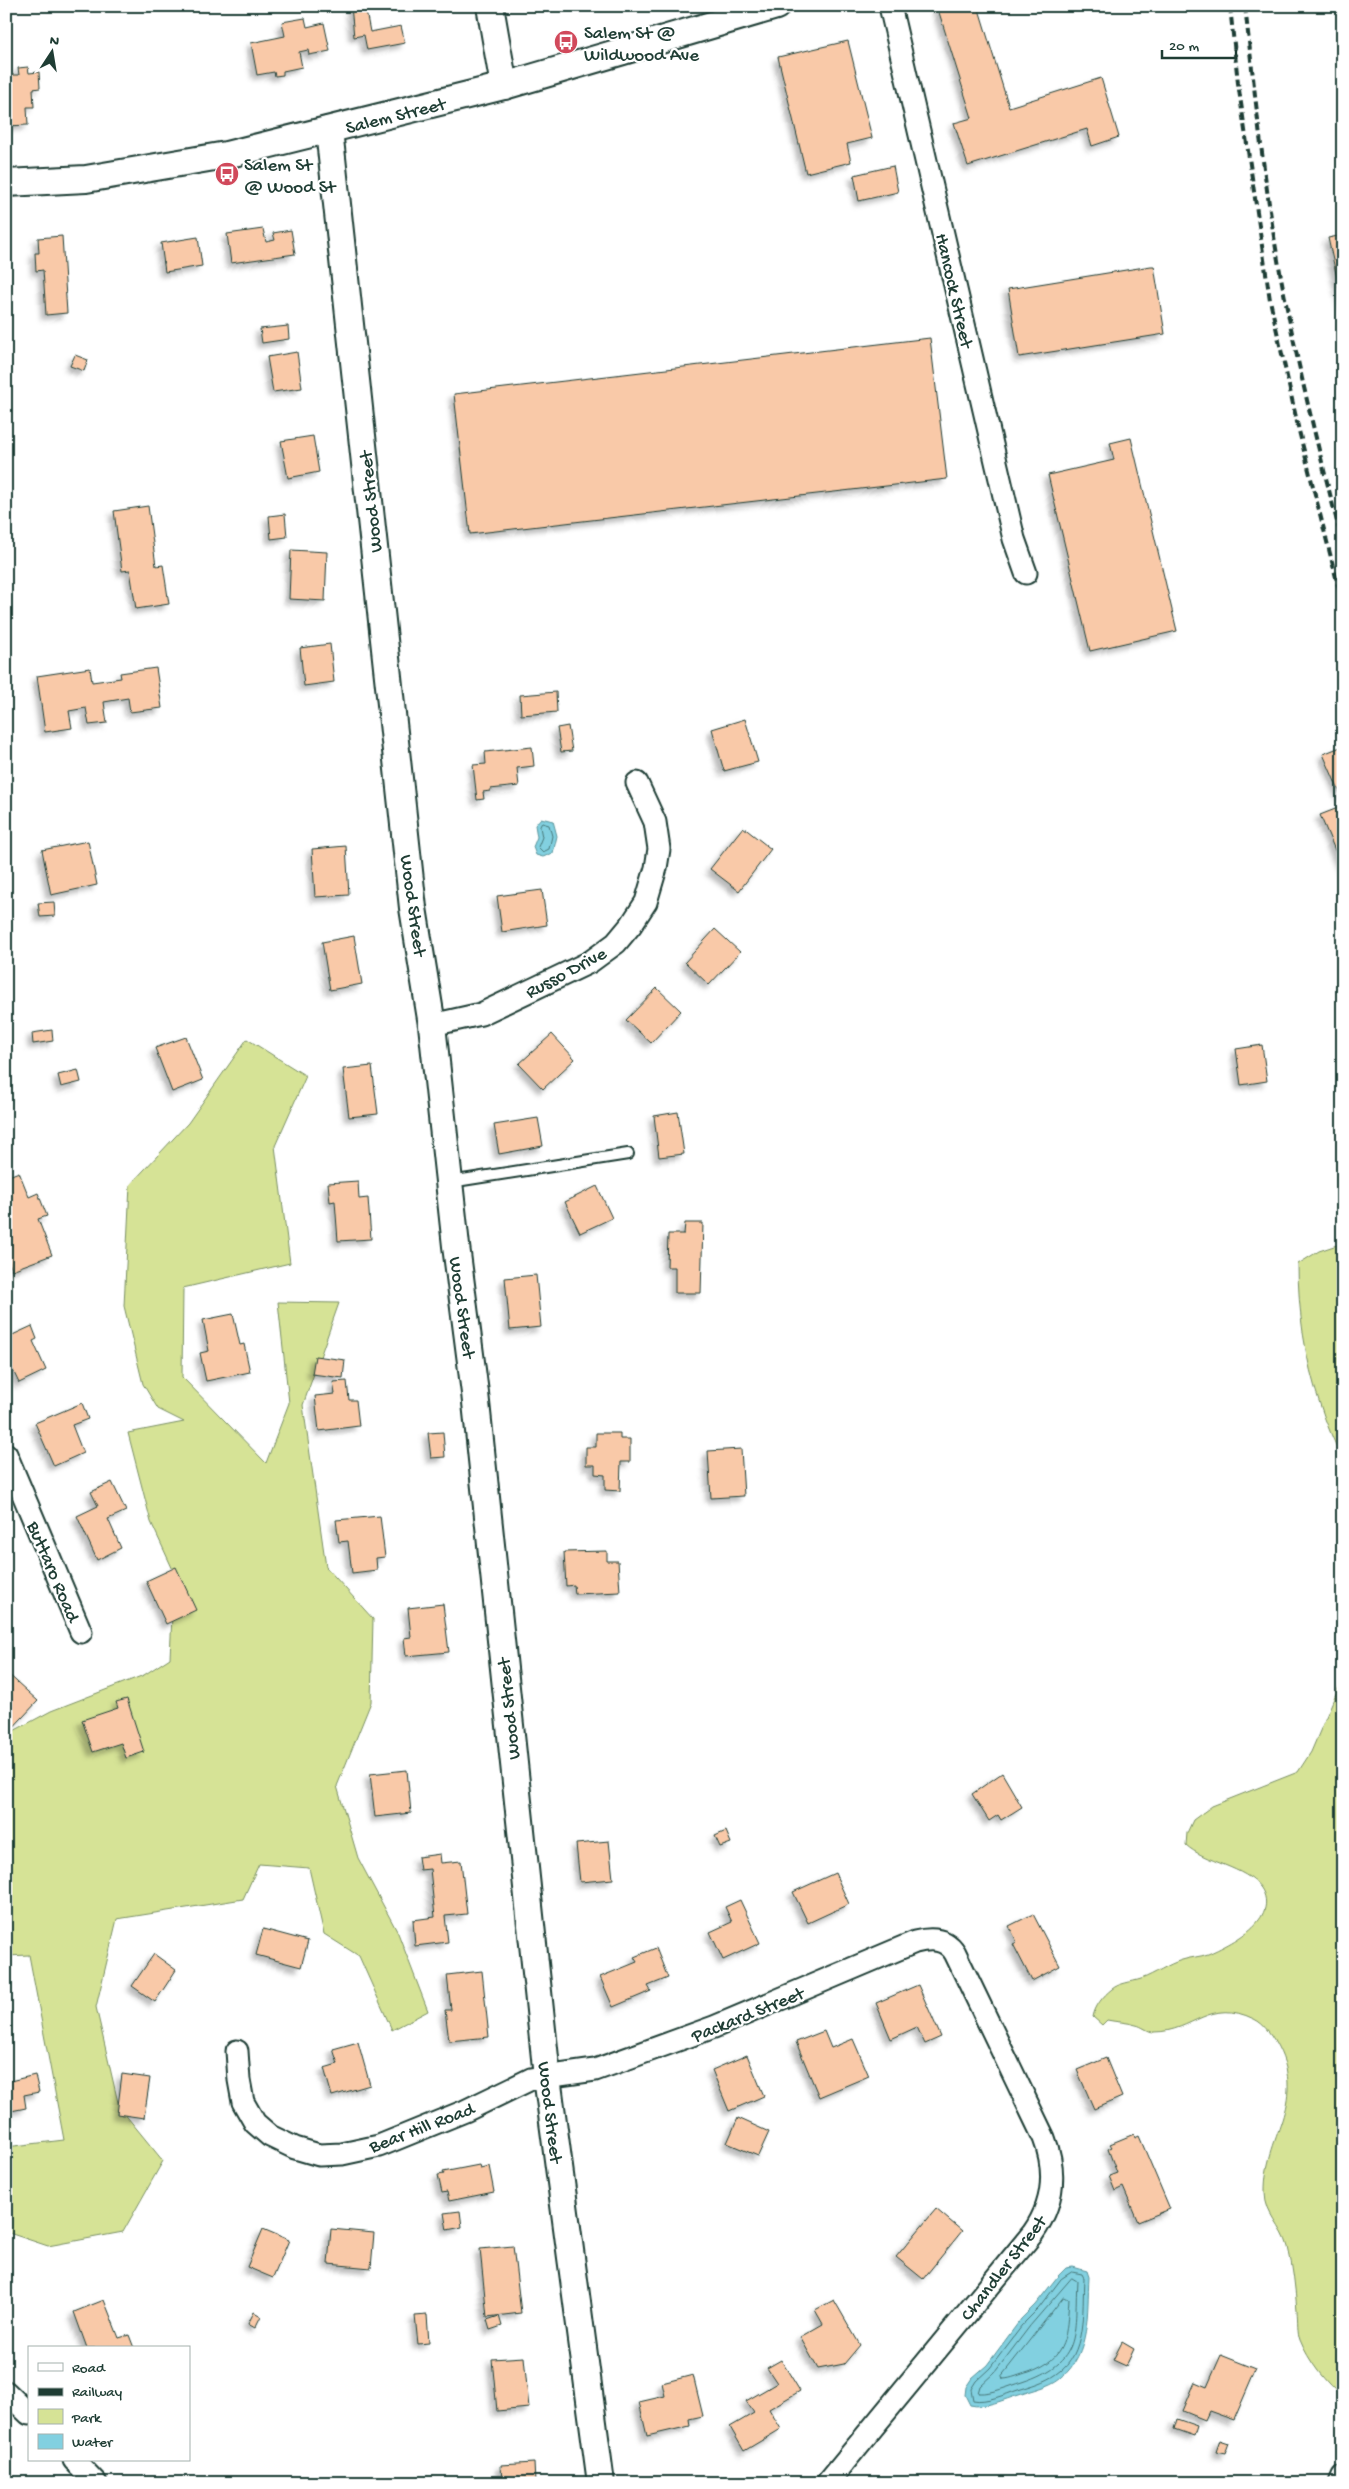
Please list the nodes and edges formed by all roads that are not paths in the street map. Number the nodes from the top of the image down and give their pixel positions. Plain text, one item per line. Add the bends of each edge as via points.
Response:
1 (490, 6) edge
2 (776, 6) edge
3 (890, 6) edge
4 (504, 86) junction
5 (329, 130) junction
6 (6, 183) edge
7 (1026, 574) dead end
8 (637, 783) dead end
9 (432, 1025) junction
10 (628, 1154) dead end
11 (449, 1182) junction
12 (6, 1454) edge
13 (81, 1632) dead end
14 (943, 1942) joint
15 (237, 2051) dead end
16 (547, 2077) junction
17 (6, 2392) edge
18 (28, 2413) edge
19 (76, 2462) edge
20 (1343, 2476) edge
21 (96, 2483) edge
22 (601, 2483) edge
23 (827, 2483) edge
24 (1340, 2483) edge

1 - 4 street
2 - 4 street, Salem Street
3 - 7 street, Hancock Street via 1012,530
4 - 5 street, Salem Street
5 - 6 street, Salem Street via 226,155 137,171 86,179
5 - 9 street, Wood Street via 413,908
8 - 9 street, Russo Drive via 655,822 656,868 646,902 616,943 590,962 481,1014
9 - 11 street, Wood Street
10 - 11 lane
11 - 16 street, Wood Street via 475,1392
12 - 13 street, Buttaro Road
14 - 16 street, Packard Street via 934,1939 915,1942 714,2028 595,2070
14 - 23 street, Chandler Street via 955,1953 1044,2138 1052,2166 1051,2195 1041,2222 1033,2233
15 - 16 street, Bear Hill Road via 242,2096 255,2123 283,2143 319,2155 379,2146 465,2111 530,2079
16 - 22 street, Wood Street
17 - 18 street
19 - 21 street
20 - 24 street

